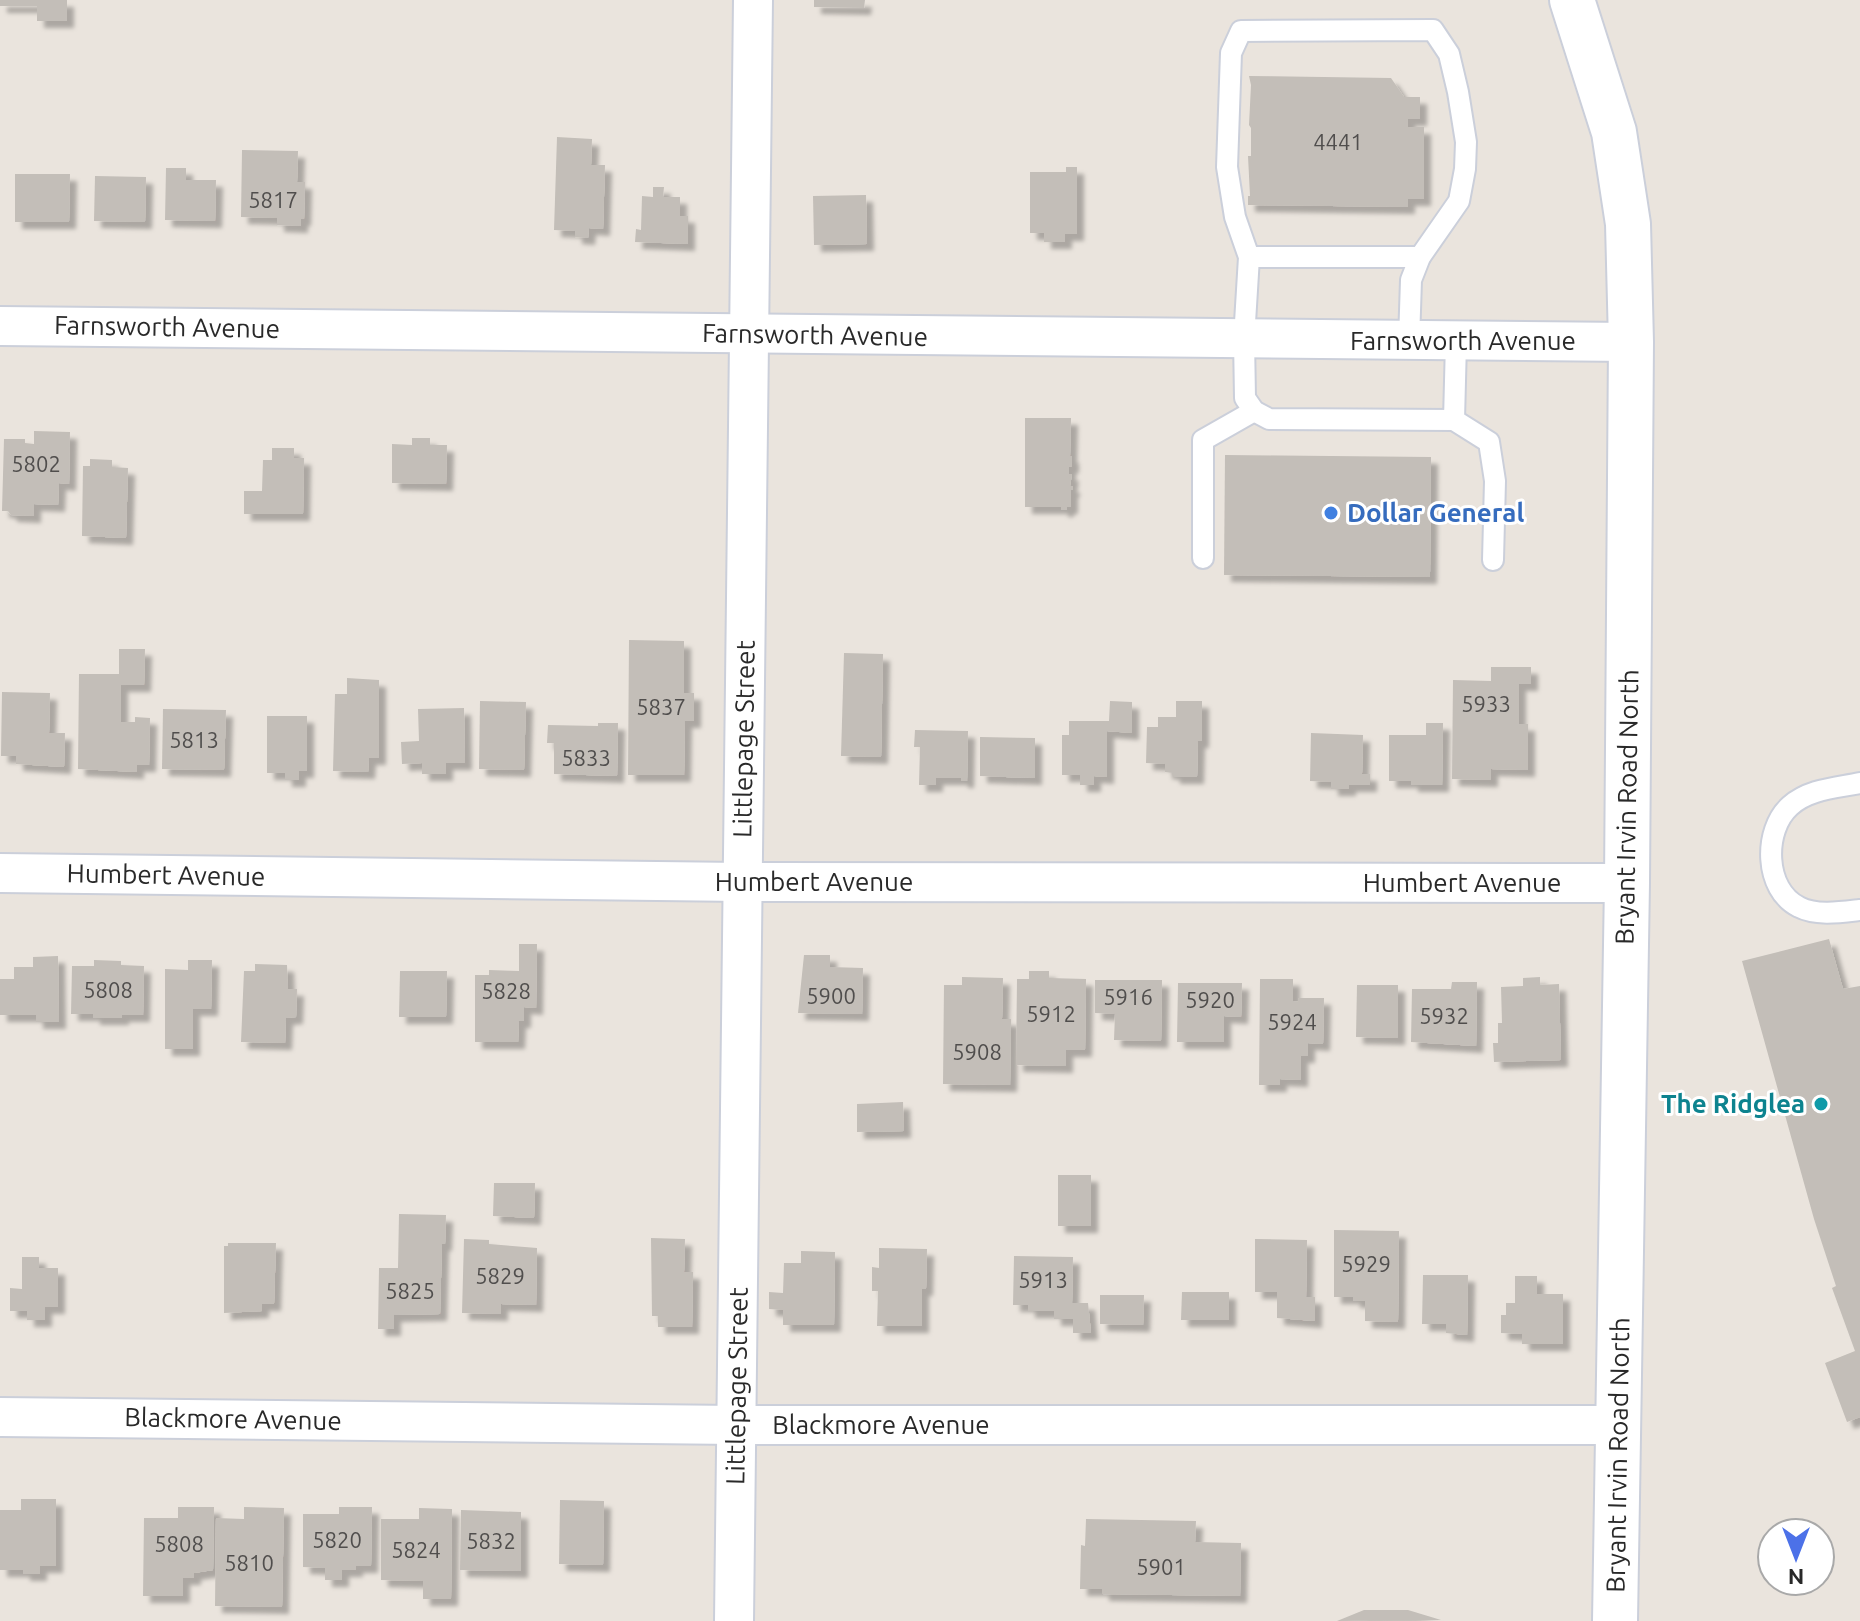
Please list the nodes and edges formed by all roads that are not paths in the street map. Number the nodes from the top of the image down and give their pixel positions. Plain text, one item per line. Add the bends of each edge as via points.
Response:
1 (753, 0) edge
2 (1572, 0) edge
3 (1249, 257) junction
4 (1420, 257) junction
5 (0, 326) edge
6 (749, 334) junction
7 (1244, 339) junction
8 (1409, 341) junction
9 (1456, 342) junction
10 (1631, 342) junction
11 (1254, 411) junction
12 (1454, 420) junction
13 (1203, 558) dead end
14 (1493, 560) dead end
15 (1860, 783) edge
16 (0, 873) edge
17 (742, 882) junction
18 (1627, 883) junction
19 (1860, 910) edge
20 (0, 1417) edge
21 (736, 1425) junction
22 (1618, 1425) junction
23 (734, 1621) edge
24 (1615, 1621) edge

1 - 6 street, Littlepage Street
2 - 10 main road, Bryant Irvin Road North via 1614,132 1628,224
3 - 4 lane
3 - 4 lane via 1235,217 1227,167 1231,53 1241,31 1433,30 1449,54 1458,92 1465,169 1459,201
3 - 7 lane
4 - 8 lane via 1411,280
5 - 6 street, Farnsworth Avenue
6 - 7 street, Farnsworth Avenue
6 - 17 street, Littlepage Street
7 - 8 street, Farnsworth Avenue
7 - 11 lane via 1245,398
8 - 9 street, Farnsworth Avenue
9 - 10 street, Farnsworth Avenue
9 - 12 lane
10 - 18 main road, Bryant Irvin Road North
11 - 12 lane via 1269,419
11 - 13 lane via 1203,440
12 - 14 lane via 1489,442 1495,481
15 - 19 lane via 1809,793 1791,804 1779,818 1772,842 1774,873 1783,897 1802,909
16 - 17 street, Humbert Avenue
17 - 18 street, Humbert Avenue
17 - 21 street, Littlepage Street
18 - 22 main road, Bryant Irvin Road North
20 - 21 street, Blackmore Avenue
21 - 22 street, Blackmore Avenue
21 - 23 street, Littlepage Street
22 - 24 main road, Bryant Irvin Road North

